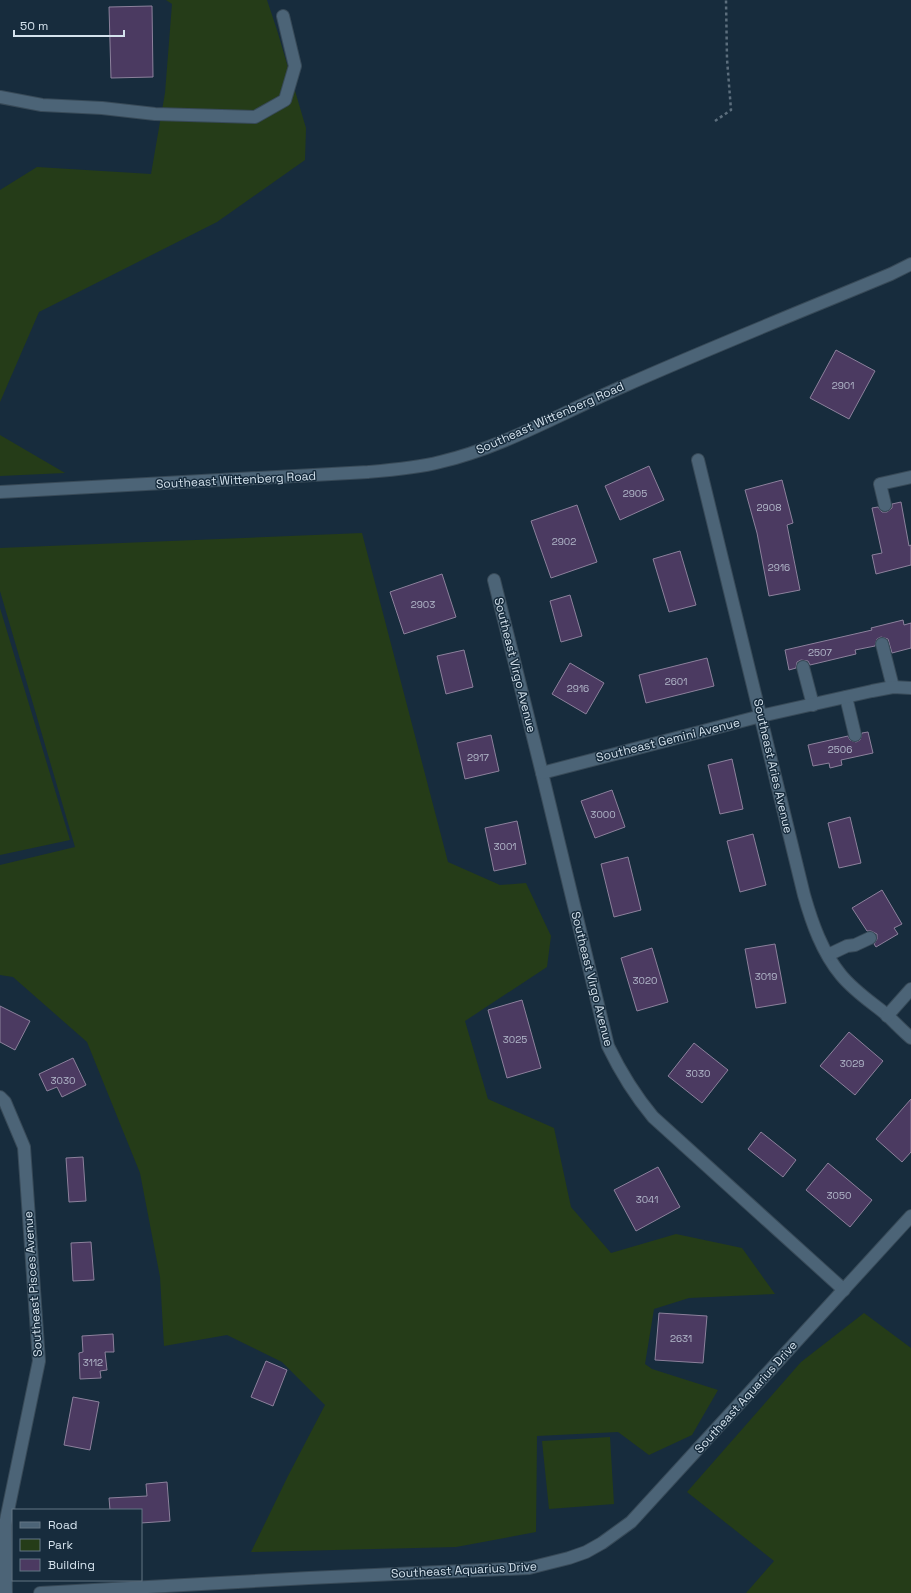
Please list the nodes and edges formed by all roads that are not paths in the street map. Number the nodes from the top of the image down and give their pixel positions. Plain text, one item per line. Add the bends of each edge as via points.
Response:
1 (283, 16) dead end
2 (0, 97) edge
3 (911, 264) edge
4 (698, 460) dead end
5 (911, 477) edge
6 (0, 492) edge
7 (885, 505) dead end
8 (494, 580) dead end
9 (882, 644) dead end
10 (803, 667) dead end
11 (893, 687) junction
12 (911, 688) edge
13 (846, 697) junction
14 (813, 704) junction
15 (761, 716) junction
16 (855, 735) dead end
17 (542, 773) junction
18 (870, 938) dead end
19 (828, 955) junction
20 (911, 989) edge
21 (887, 1016) junction
22 (911, 1038) edge
23 (0, 1097) edge
24 (911, 1216) edge
25 (844, 1290) junction
26 (6, 1593) edge
27 (40, 1593) edge

1 - 2 street via 295,66 285,100 255,117 155,114 42,105
3 - 6 street, Southeast Wittenberg Road via 624,386 511,438 440,462 368,472
4 - 15 street, Southeast Aries Avenue
5 - 7 street via 880,484
8 - 17 street, Southeast Virgo Avenue
9 - 11 street
10 - 14 street
11 - 12 street, Southeast Gemini Avenue
11 - 13 street, Southeast Gemini Avenue
13 - 14 street, Southeast Gemini Avenue
13 - 16 street
14 - 15 street, Southeast Gemini Avenue
15 - 17 street, Southeast Gemini Avenue
15 - 19 street, Southeast Aries Avenue via 804,895 813,926
17 - 25 street, Southeast Virgo Avenue via 608,1046 622,1075 653,1117
18 - 19 street
19 - 21 street, Southeast Aries Avenue via 855,989
20 - 21 street
21 - 22 street, Southeast Aries Avenue
23 - 26 street, Southeast Pisces Avenue via 6,1102 24,1147 39,1361 5,1525
24 - 25 street, Southeast Aquarius Drive
25 - 27 street, Southeast Aquarius Drive via 631,1522 602,1543 569,1558 529,1568

